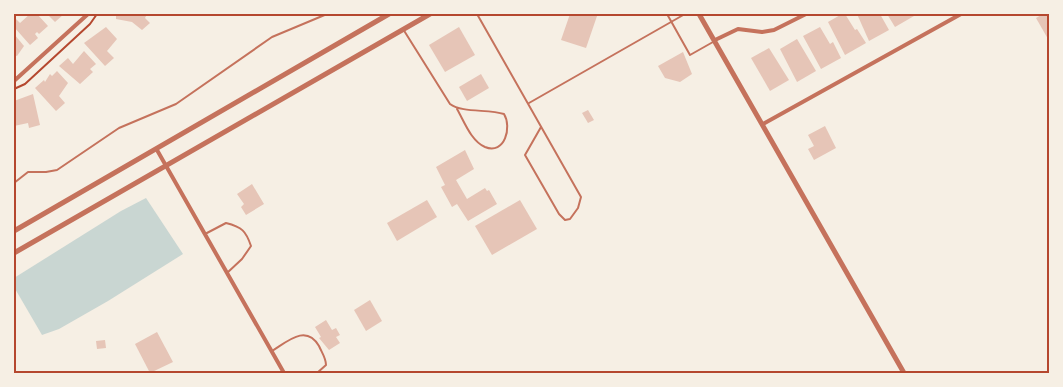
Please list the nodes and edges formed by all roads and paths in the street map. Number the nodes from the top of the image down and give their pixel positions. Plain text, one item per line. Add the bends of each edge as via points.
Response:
1 (88, 14) edge
2 (97, 14) edge
3 (327, 14) edge
4 (389, 14) edge
5 (430, 14) edge
6 (477, 14) edge
7 (667, 14) edge
8 (685, 14) edge
9 (699, 14) edge
10 (806, 14) edge
11 (961, 14) edge
12 (670, 23) junction
13 (403, 30) junction
14 (714, 40) junction
15 (14, 81) edge
16 (14, 89) edge
17 (528, 104) junction
18 (457, 109) junction
19 (763, 124) junction
20 (541, 127) junction
21 (157, 150) junction
22 (166, 165) junction
23 (14, 183) edge
24 (14, 231) edge
25 (205, 234) junction
26 (14, 253) edge
27 (227, 273) junction
28 (272, 351) junction
29 (284, 373) edge
30 (317, 373) edge
31 (904, 373) edge

1 - 15 street
2 - 16 path via 25,84
3 - 23 lane via 272,37 176,104 119,128 57,170 28,172
4 - 21 street
5 - 13 street
6 - 17 lane
7 - 12 lane
8 - 12 lane
9 - 14 street
10 - 14 street via 774,30 738,29
11 - 19 street
12 - 14 lane via 690,55
12 - 17 lane
13 - 18 lane via 450,104
13 - 22 street
14 - 19 street
17 - 20 lane
18 - 18 lane via 504,114 509,122 503,142 494,148 477,142
19 - 31 street
20 - 20 lane via 581,196 570,219 565,220 559,214 525,155
21 - 22 street
21 - 24 street
22 - 25 street
22 - 26 street
25 - 27 street
25 - 27 lane via 226,223 247,232 251,246
27 - 28 street
28 - 29 street
28 - 30 lane via 301,335 308,335 314,338 326,359 326,365

